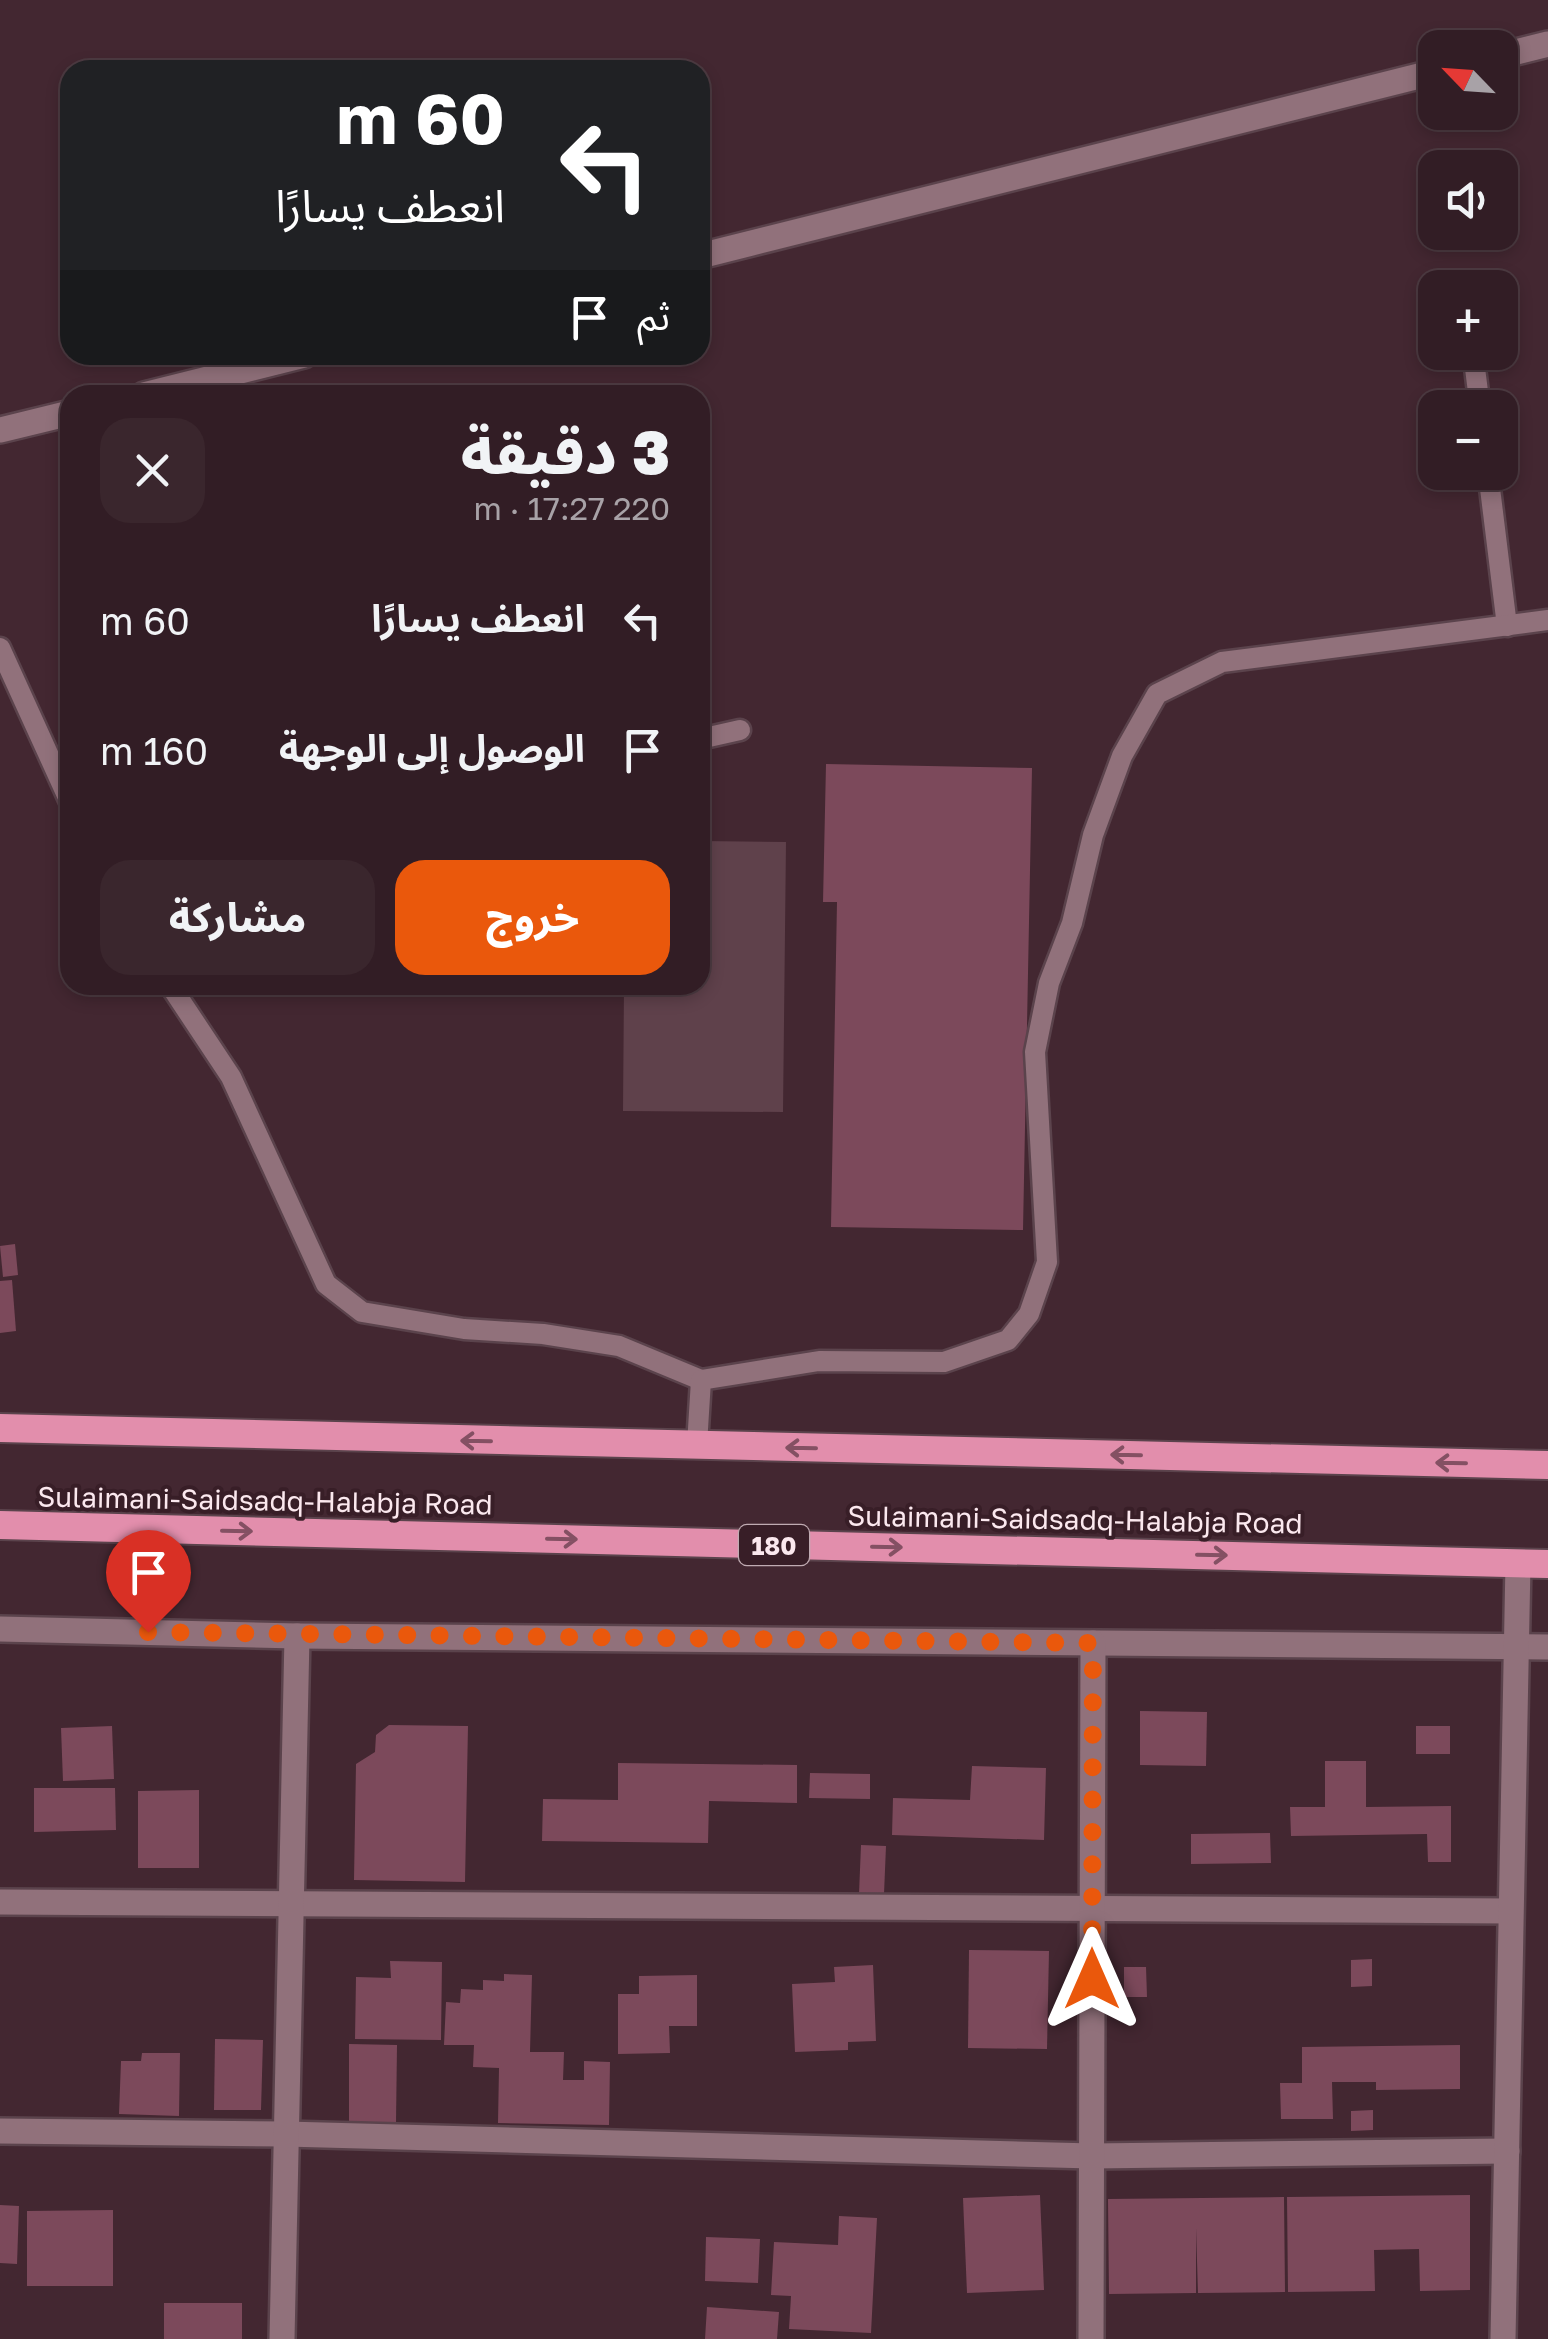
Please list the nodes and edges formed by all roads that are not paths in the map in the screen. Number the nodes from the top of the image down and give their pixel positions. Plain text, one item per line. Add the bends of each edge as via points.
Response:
1 (1548, 44) edge
2 (1518, 52) edge
3 (1418, 76) edge
4 (710, 253) edge
5 (264, 365) edge
6 (184, 385) edge
7 (60, 415) edge
8 (0, 430) edge
9 (1490, 490) edge
10 (1548, 620) edge
11 (1507, 626) junction
12 (0, 648) edge
13 (740, 730) dead end
14 (710, 737) edge
15 (60, 780) edge
16 (177, 995) edge
17 (701, 1380) junction
18 (0, 1428) edge
19 (697, 1446) junction
20 (1548, 1465) edge
21 (0, 1526) edge
22 (1518, 1563) junction
23 (1548, 1564) edge
24 (0, 1629) edge
25 (297, 1636) junction
26 (1093, 1643) junction
27 (1548, 1647) edge
28 (1515, 1648) junction
29 (0, 1902) edge
30 (292, 1902) junction
31 (1092, 1908) junction
32 (1510, 1911) junction
33 (0, 2131) edge
34 (286, 2134) junction
35 (1506, 2151) junction
36 (1092, 2156) junction
37 (282, 2339) edge
38 (1091, 2339) edge
39 (1502, 2339) edge

1 - 2 street
3 - 4 street
5 - 6 street
7 - 8 street
9 - 11 lane
10 - 11 lane
11 - 17 lane via 1222,662 1157,694 1122,756 1092,834 1072,922 1049,983 1036,1052 1047,1262 1029,1314 1008,1340 944,1362 819,1361
12 - 15 lane
13 - 14 lane
16 - 17 lane via 231,1078 326,1284 362,1312 619,1346
17 - 19 lane
19 -> 18 highway
20 -> 19 highway
21 -> 22 highway, Sulaimani-Saidsadq-Halabja Road / 180
22 - 23 highway, Sulaimani-Saidsadq-Halabja Road / 180
22 - 28 street
24 - 25 street
25 - 26 street
25 - 30 street
26 - 28 street
26 - 31 street
27 - 28 street
28 - 32 street
29 - 30 street
30 - 31 street
30 - 34 street
31 - 32 street
31 - 36 street
32 - 35 street
33 - 34 street
34 - 36 street
34 - 37 street
35 - 36 street
35 - 39 street
36 - 38 street

